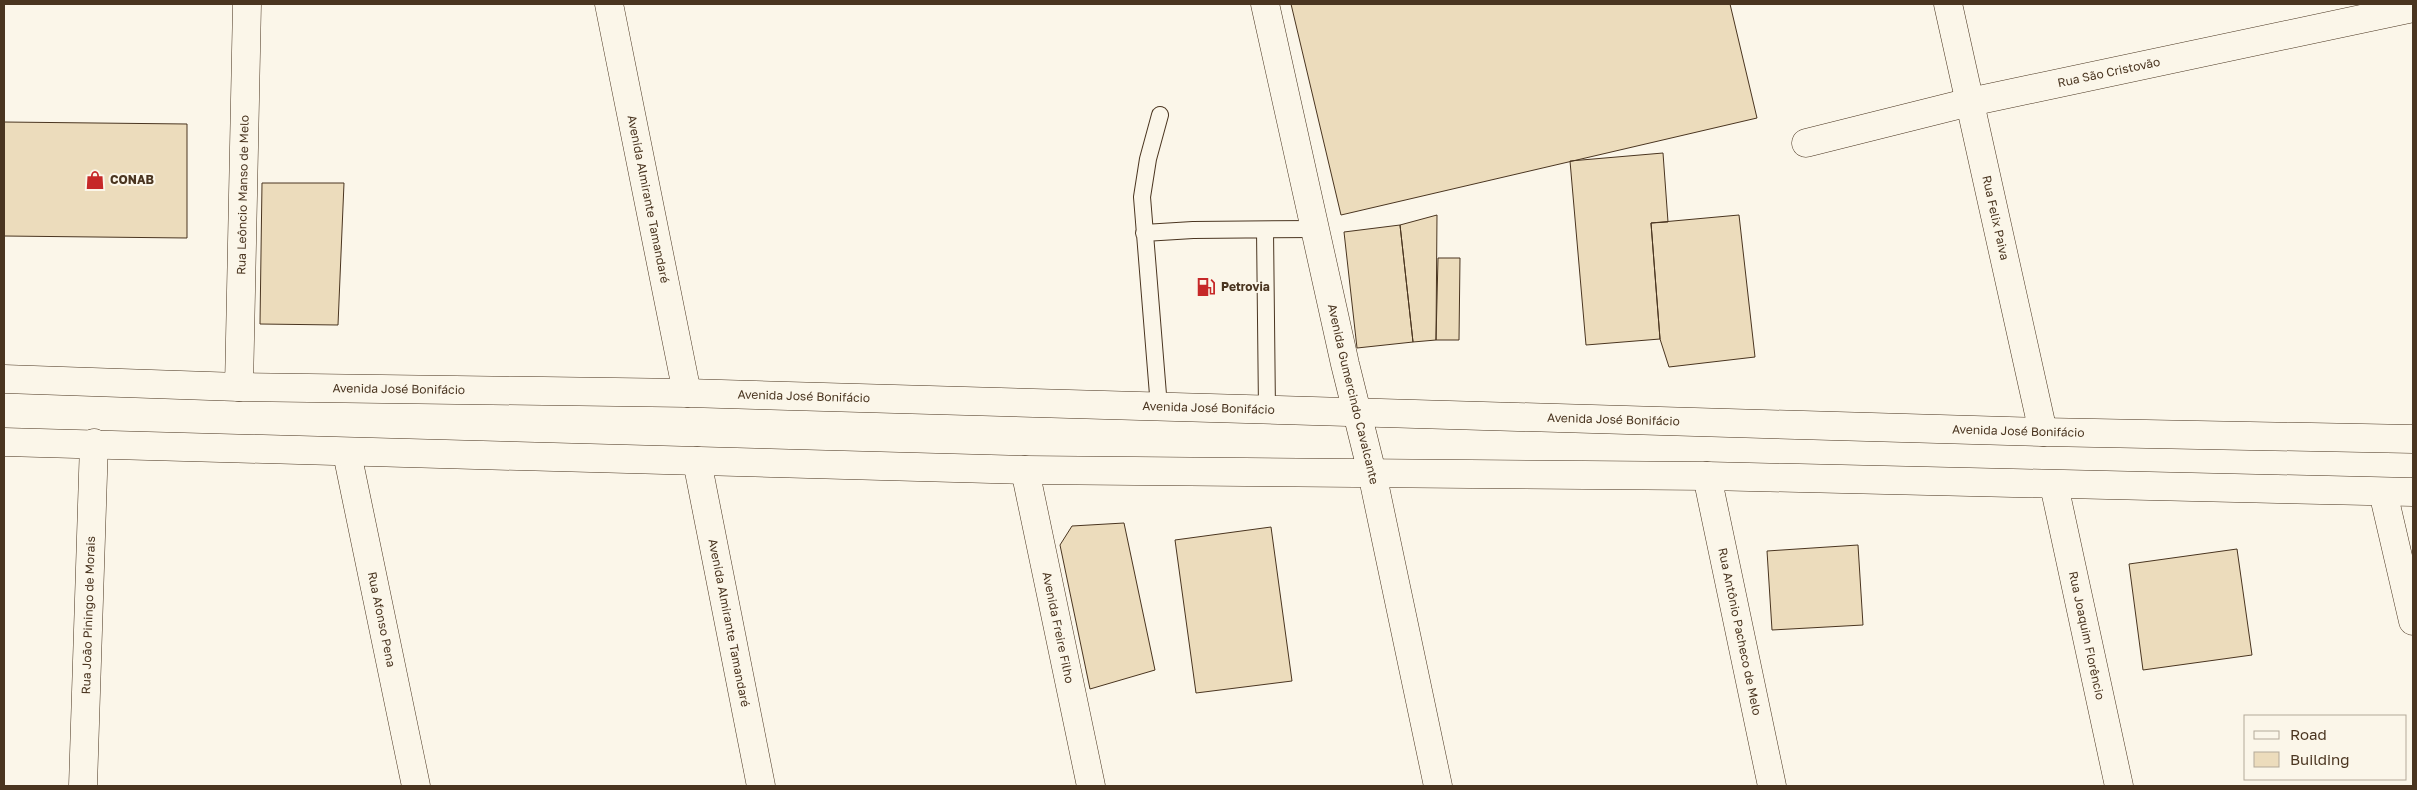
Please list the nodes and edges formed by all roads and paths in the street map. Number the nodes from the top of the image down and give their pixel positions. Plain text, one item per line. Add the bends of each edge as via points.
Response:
1 (248, 4) edge
2 (609, 4) edge
3 (1265, 4) edge
4 (1948, 4) edge
5 (2413, 8) edge
6 (1970, 102) junction
7 (1160, 116) dead end
8 (1806, 143) dead end
9 (1314, 229) junction
10 (1265, 230) junction
11 (1144, 234) junction
12 (4, 379) edge
13 (239, 386) junction
14 (687, 393) junction
15 (1159, 407) junction
16 (1267, 410) junction
17 (1358, 413) junction
18 (2043, 432) junction
19 (2413, 440) edge
20 (4, 442) edge
21 (94, 444) junction
22 (348, 453) junction
23 (697, 460) junction
24 (1025, 470) junction
25 (1372, 474) junction
26 (1708, 476) junction
27 (2054, 485) junction
28 (2383, 492) junction
29 (2413, 492) edge
30 (2413, 621) edge
31 (83, 786) edge
32 (416, 786) edge
33 (762, 786) edge
34 (1091, 786) edge
35 (1438, 786) edge
36 (1772, 786) edge
37 (2119, 786) edge

1 - 13 main road, Rua Leôncio Manso de Melo
2 - 14 main road, Avenida Almirante Tamandaré
3 - 9 main road, Avenida Gumercindo Cavalcante
4 - 6 main road, Rua Felix Paiva
5 - 6 main road, Rua São Cristovão
6 - 8 main road, Rua São Cristovão
6 - 18 main road, Rua Felix Paiva
7 - 11 lane via 1142,197
9 - 10 lane
9 - 17 main road, Avenida Gumercindo Cavalcante
10 - 11 lane
10 - 16 lane
11 - 15 lane
12 - 13 main road, Avenida José Bonifácio
13 - 14 main road, Avenida José Bonifácio
14 - 15 main road, Avenida José Bonifácio
15 - 16 main road, Avenida José Bonifácio
16 - 17 main road, Avenida José Bonifácio
17 - 18 main road, Avenida José Bonifácio
17 - 25 main road, Avenida Gumercindo Cavalcante
18 - 19 main road, Avenida José Bonifácio
20 - 21 main road
21 - 22 main road
21 - 31 main road, Rua João Piningo de Morais
22 - 23 main road
22 - 32 main road, Rua Afonso Pena
23 - 24 main road
23 - 33 main road, Avenida Almirante Tamandaré
24 - 25 main road
24 - 34 main road, Avenida Freire Filho
25 - 26 main road
25 - 35 main road, Avenida Gumercindo Cavalcante
26 - 27 main road
26 - 36 main road, Rua Antônio Pacheco de Melo
27 - 28 main road
27 - 37 main road, Rua Joaquim Florêncio
28 - 29 main road
28 - 30 main road

